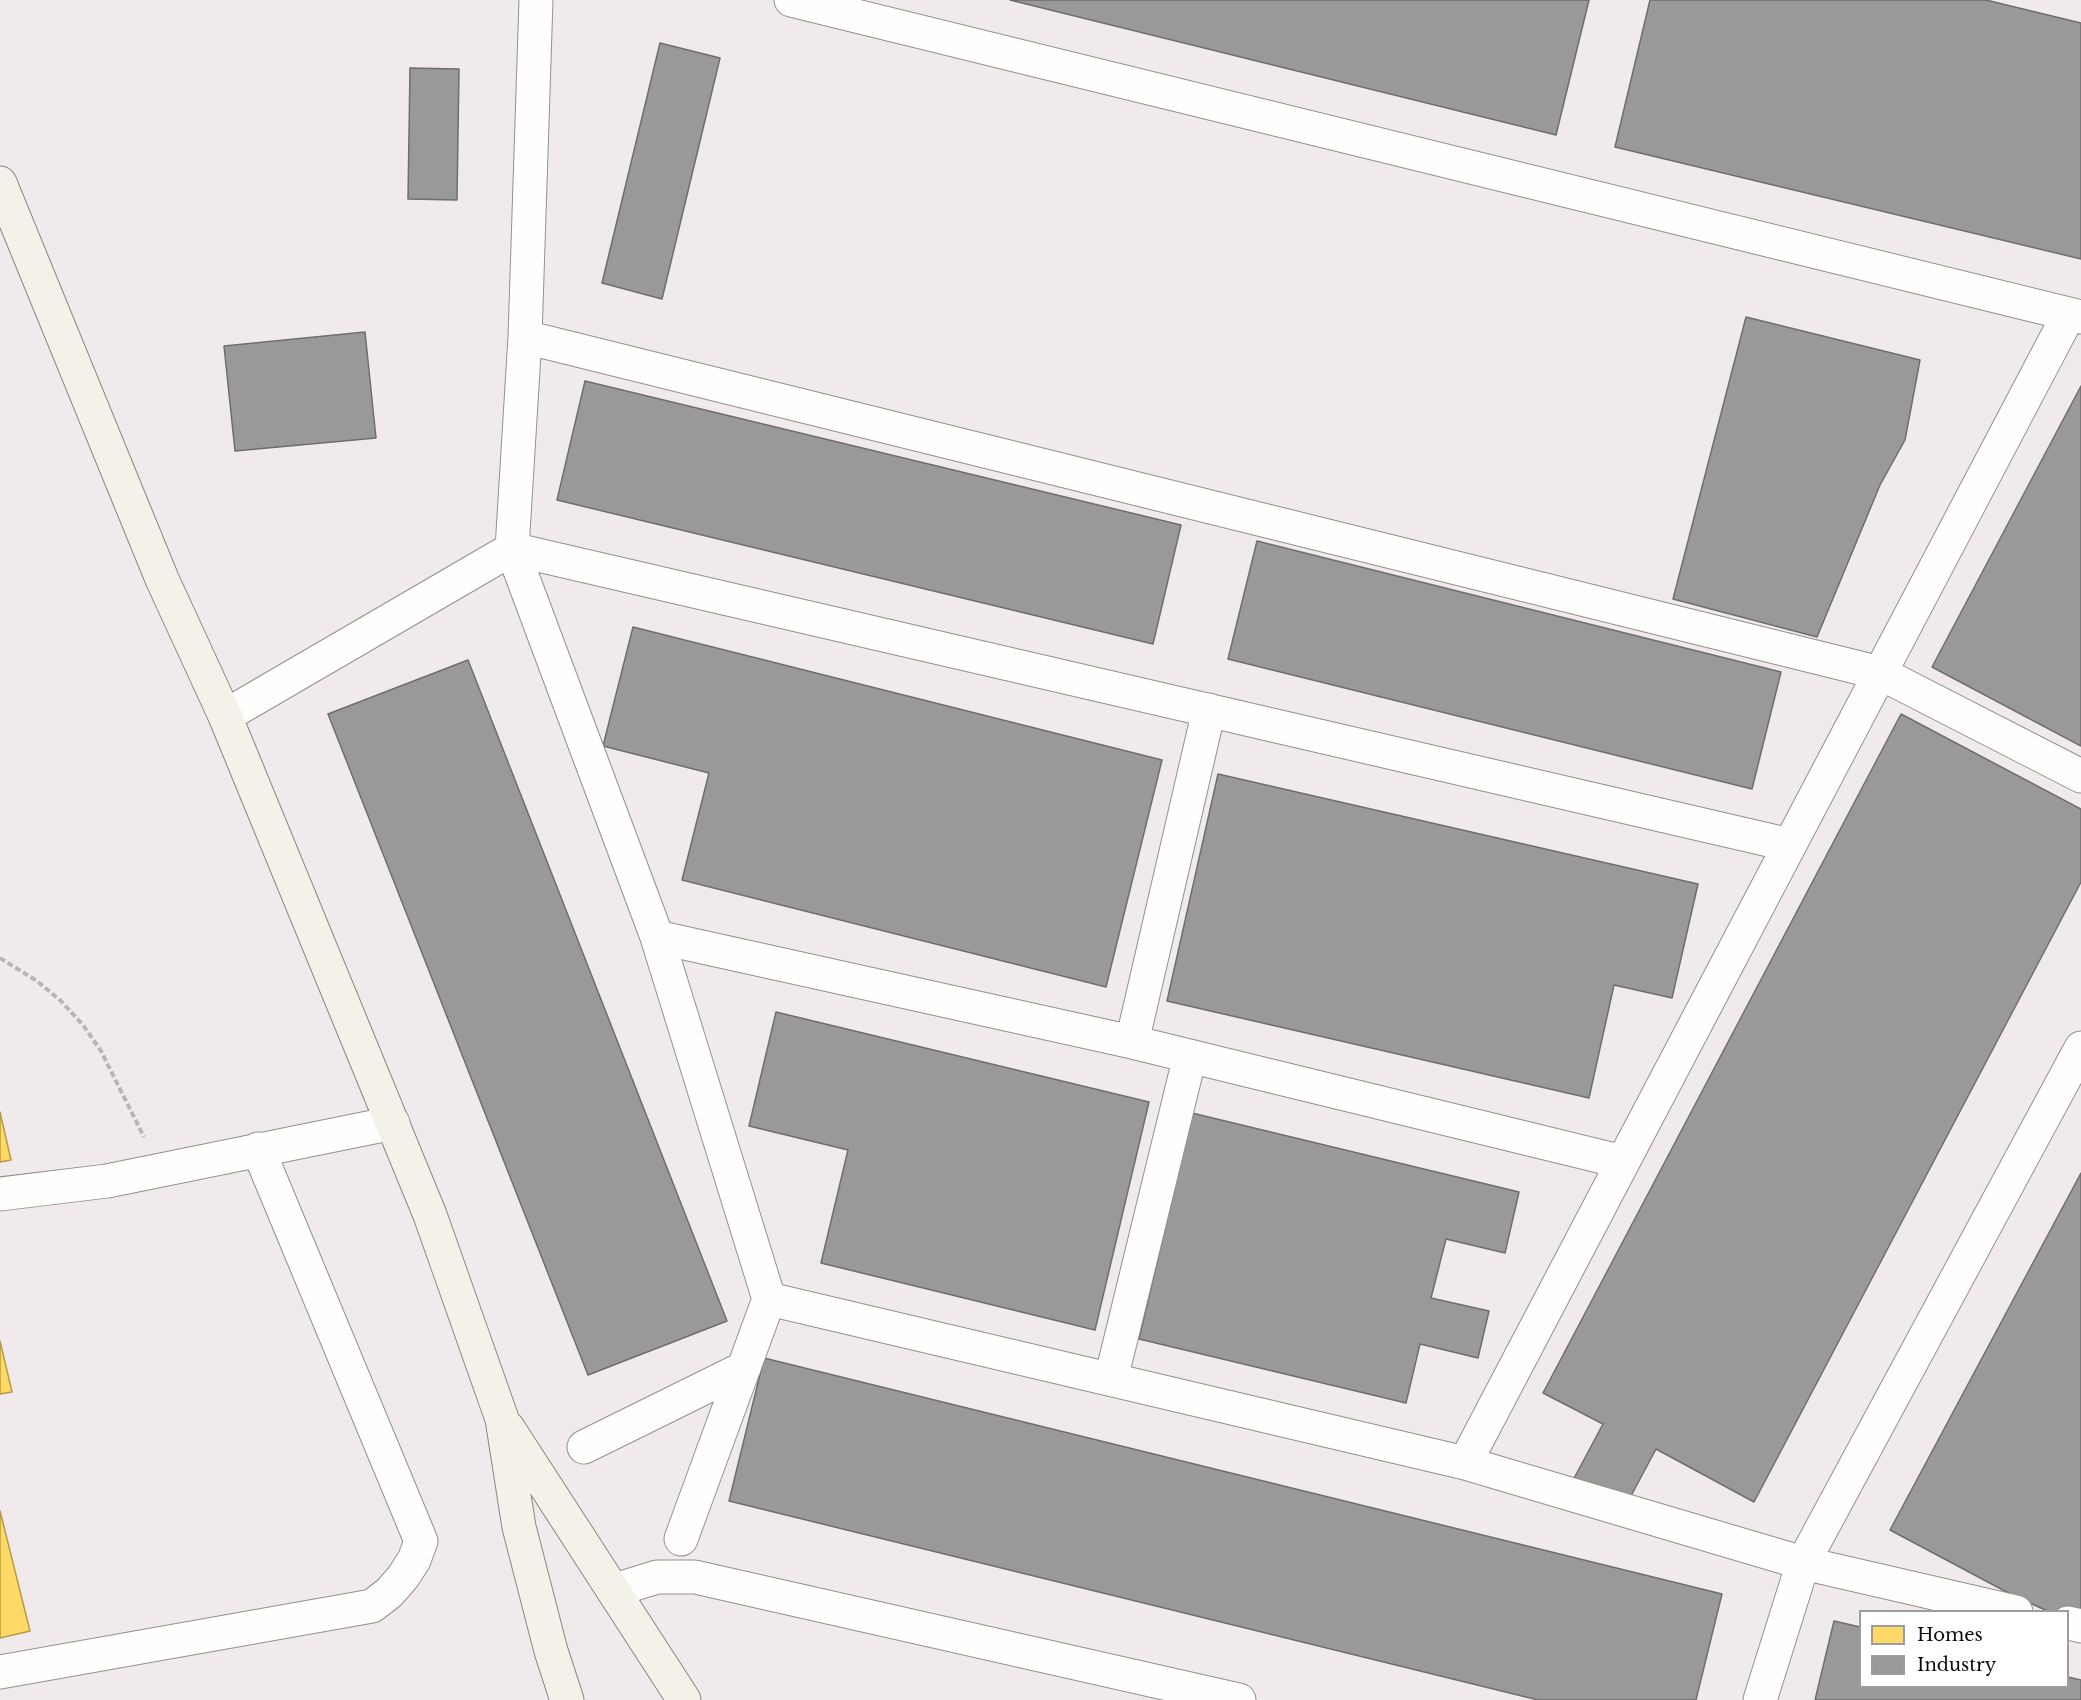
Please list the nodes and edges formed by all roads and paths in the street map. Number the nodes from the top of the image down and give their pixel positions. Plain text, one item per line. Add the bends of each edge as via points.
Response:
1 (536, 0) edge
2 (791, 0) edge
3 (0, 183) edge
4 (2075, 316) edge
5 (525, 337) junction
6 (512, 549) junction
7 (1880, 673) junction
8 (1209, 710) junction
9 (225, 716) junction
10 (2081, 776) edge
11 (1790, 845) junction
12 (657, 937) junction
13 (0, 958) edge
14 (1132, 1042) junction
15 (2081, 1048) edge
16 (1190, 1056) junction
17 (393, 1123) junction
18 (258, 1149) junction
19 (1623, 1162) junction
20 (161, 1170) junction
21 (0, 1194) edge
22 (769, 1299) junction
23 (744, 1368) junction
24 (1111, 1379) junction
25 (502, 1419) junction
26 (585, 1447) dead end
27 (1465, 1463) junction
28 (681, 1539) dead end
29 (1803, 1563) junction
30 (615, 1590) junction
31 (2012, 1610) edge
32 (0, 1672) edge
33 (567, 1700) edge
34 (684, 1700) edge
35 (1239, 1700) edge
36 (1760, 1700) edge

1 - 5 street
2 - 4 street
3 - 9 street via 162,579
4 - 7 street
5 - 6 street
5 - 7 street
6 - 8 street
6 - 9 street
6 - 12 street
7 - 10 street
7 - 11 street
8 - 11 street
8 - 14 street
9 - 17 street
11 - 19 street
12 - 14 street
12 - 22 street
13 - 20 path via 37,981 83,1025 101,1051
14 - 16 street
15 - 29 street
16 - 19 street
16 - 24 street
17 - 18 street
17 - 25 street
18 - 20 street
18 - 32 street via 421,1541 414,1560 396,1585 372,1606
19 - 27 street
20 - 21 street
22 - 23 street
22 - 24 street
23 - 26 street
23 - 28 street
24 - 27 street
25 - 30 street
25 - 33 street via 519,1527 550,1651
27 - 29 street
29 - 31 street
29 - 36 street
30 - 34 street
30 - 35 street via 657,1577 695,1577

